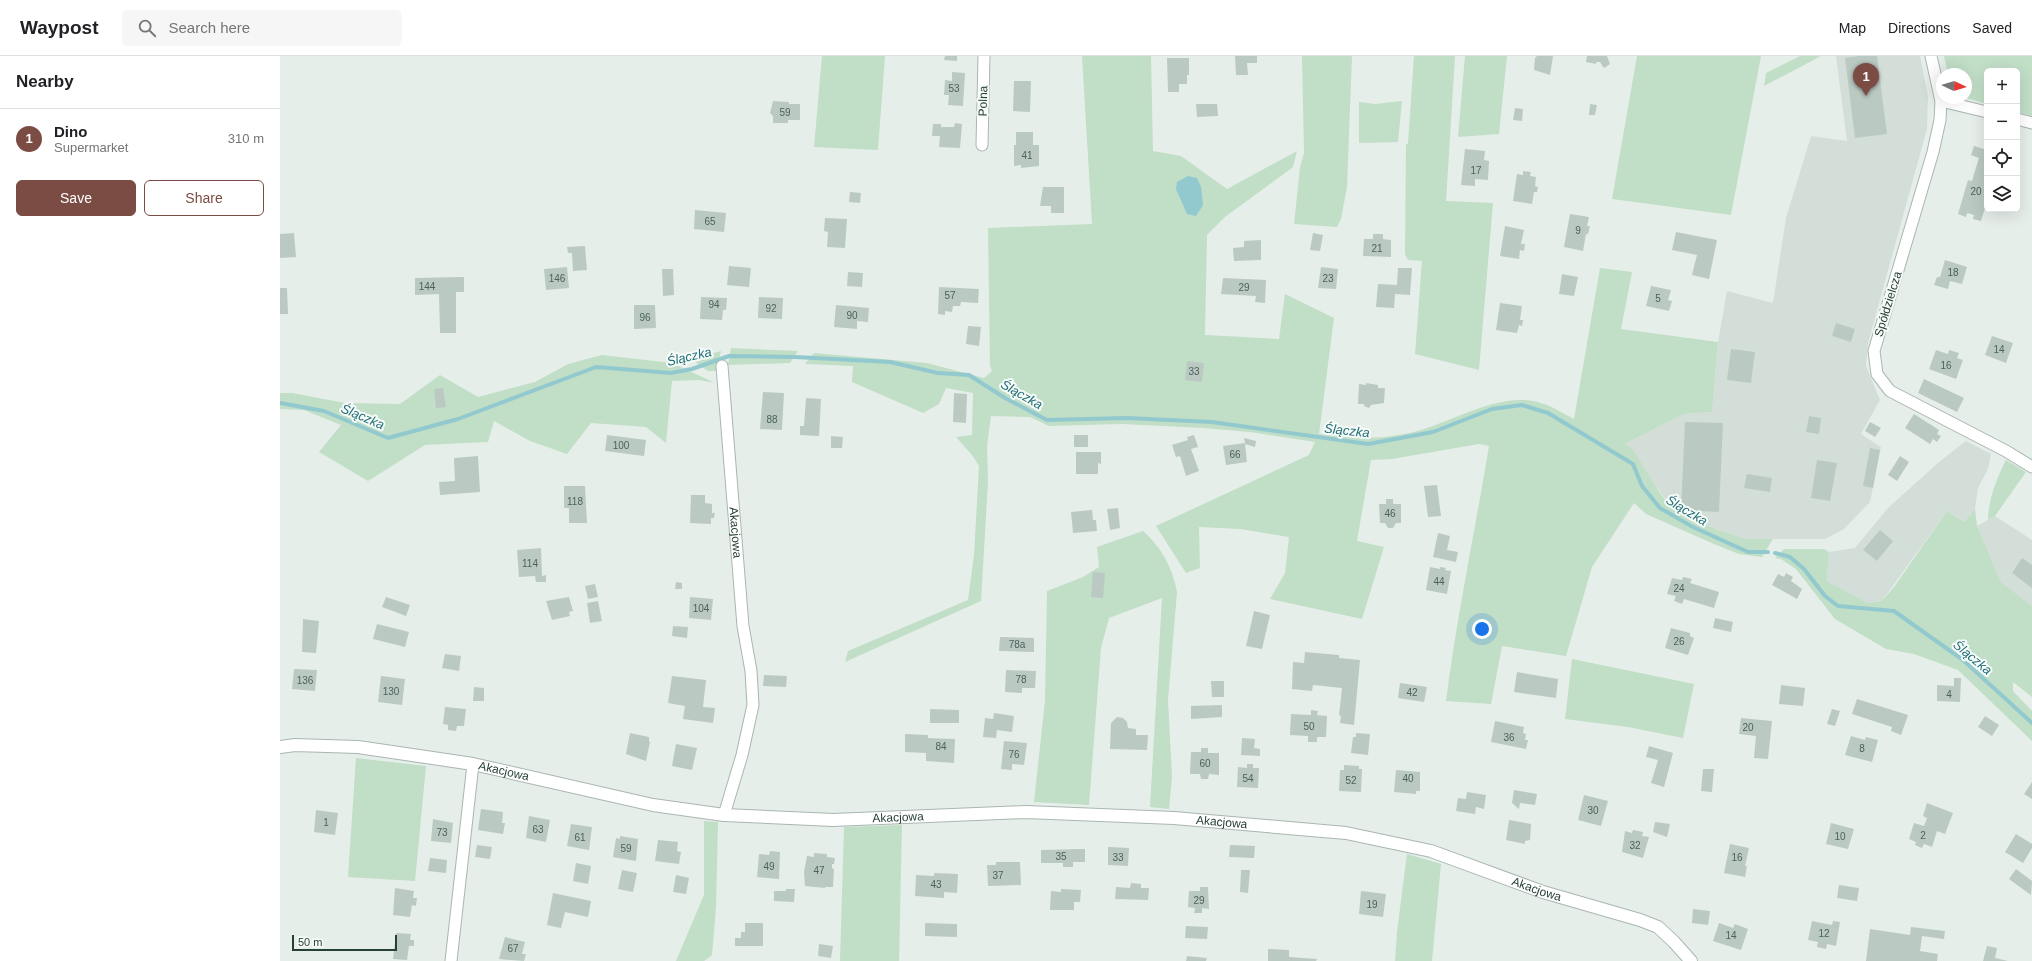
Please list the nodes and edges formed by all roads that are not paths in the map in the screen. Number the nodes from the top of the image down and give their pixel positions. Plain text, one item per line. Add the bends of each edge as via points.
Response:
1 (984, 56) edge
2 (1931, 56) edge
3 (1936, 78) edge
4 (1941, 104) edge
5 (1954, 104) edge
6 (1984, 111) edge
7 (2020, 120) edge
8 (2032, 123) edge
9 (982, 145) dead end
10 (722, 366) dead end
11 (2032, 467) edge
12 (280, 747) edge
13 (473, 764) junction
14 (724, 815) junction
15 (451, 961) edge
16 (1691, 961) edge

1 - 9 street, Polna
2 - 3 street, Spółdzielcza
4 - 11 street, Spółdzielcza via 1933,152 1874,351 1877,374 1890,392 2006,451
5 - 6 street
7 - 8 street
10 - 14 street, Akacjowa via 743,618 753,705 742,755
12 - 13 street, Akacjowa via 358,747
13 - 14 street, Akacjowa via 653,805
13 - 15 street
14 - 16 street, Akacjowa via 833,820 1026,812 1174,818 1346,833 1431,851 1543,892 1640,920 1658,927

